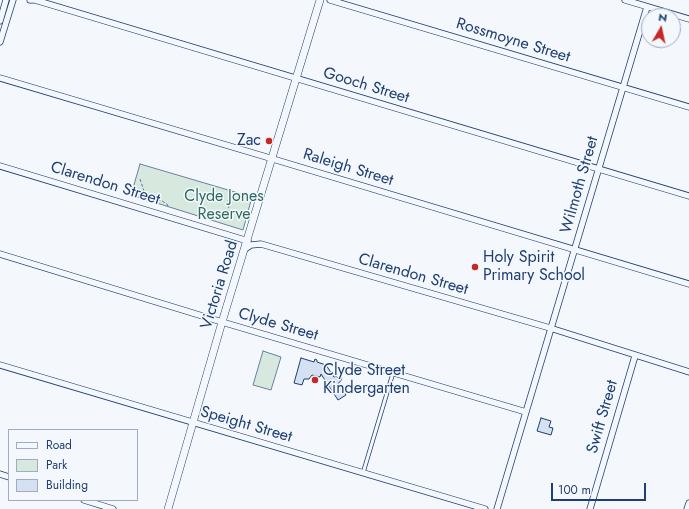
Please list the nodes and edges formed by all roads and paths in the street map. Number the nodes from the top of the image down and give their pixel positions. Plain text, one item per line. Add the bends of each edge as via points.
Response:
1 (6, 0) edge
2 (9, 0) edge
3 (13, 0) edge
4 (30, 0) edge
5 (34, 0) edge
6 (320, 0) edge
7 (330, 0) edge
8 (625, 0) edge
9 (646, 6) junction
10 (689, 19) edge
11 (0, 21) edge
12 (0, 42) edge
13 (0, 78) edge
14 (296, 79) junction
15 (622, 87) junction
16 (689, 107) edge
17 (272, 159) junction
18 (0, 166) edge
19 (598, 169) junction
20 (140, 179) dead end
21 (689, 196) edge
22 (228, 200) dead end
23 (169, 208) dead end
24 (202, 210) dead end
25 (230, 212) junction
26 (206, 214) junction
27 (205, 218) dead end
28 (245, 218) dead end
29 (248, 241) junction
30 (245, 249) junction
31 (574, 250) junction
32 (0, 254) edge
33 (689, 284) edge
34 (222, 322) junction
35 (550, 328) junction
36 (635, 356) junction
37 (0, 365) edge
38 (689, 372) edge
39 (393, 373) junction
40 (526, 412) junction
41 (193, 423) junction
42 (363, 473) junction
43 (87, 501) edge
44 (689, 503) edge
45 (114, 509) edge
46 (168, 509) edge
47 (485, 509) edge
48 (497, 509) edge
49 (590, 509) edge
50 (687, 509) edge

1 - 11 street
2 - 3 street
3 - 12 street
4 - 5 street, Gooch Street
5 - 14 street, Gooch Street
6 - 14 street, Victoria Road
7 - 15 street, Rossmoyne Street
8 - 9 street
9 - 10 street
9 - 15 street, Wilmoth Street
13 - 17 street, Raleigh Street
14 - 17 street, Victoria Road
14 - 19 street, Gooch Street
15 - 16 street, Rossmoyne Street
15 - 19 street, Wilmoth Street
17 - 29 street, Victoria Road
17 - 31 street, Raleigh Street
18 - 29 street, Clarendon Street
19 - 21 street, Gooch Street
19 - 31 street, Wilmoth Street
20 - 23 path via 149,198 162,201
22 - 25 path
24 - 26 path
25 - 26 path
25 - 28 path
26 - 27 path
29 - 30 street, Victoria Road
30 - 34 street, Victoria Road
30 - 35 street, Clarendon Street via 251,245 261,244
31 - 33 street, Raleigh Street
31 - 35 street, Wilmoth Street
32 - 34 street, Clyde Street
34 - 39 street, Clyde Street
34 - 41 street, Victoria Road
35 - 36 street, Clarendon Street
35 - 40 street, Wilmoth Street
36 - 38 street, Clarendon Street
36 - 49 street, Swift Street
37 - 41 street, Speight Street
39 - 40 street, Clyde Street
39 - 42 lane
40 - 48 street, Wilmoth Street
41 - 42 street, Speight Street
41 - 46 street, Victoria Road
42 - 47 street, Speight Street
43 - 45 street
44 - 50 street

